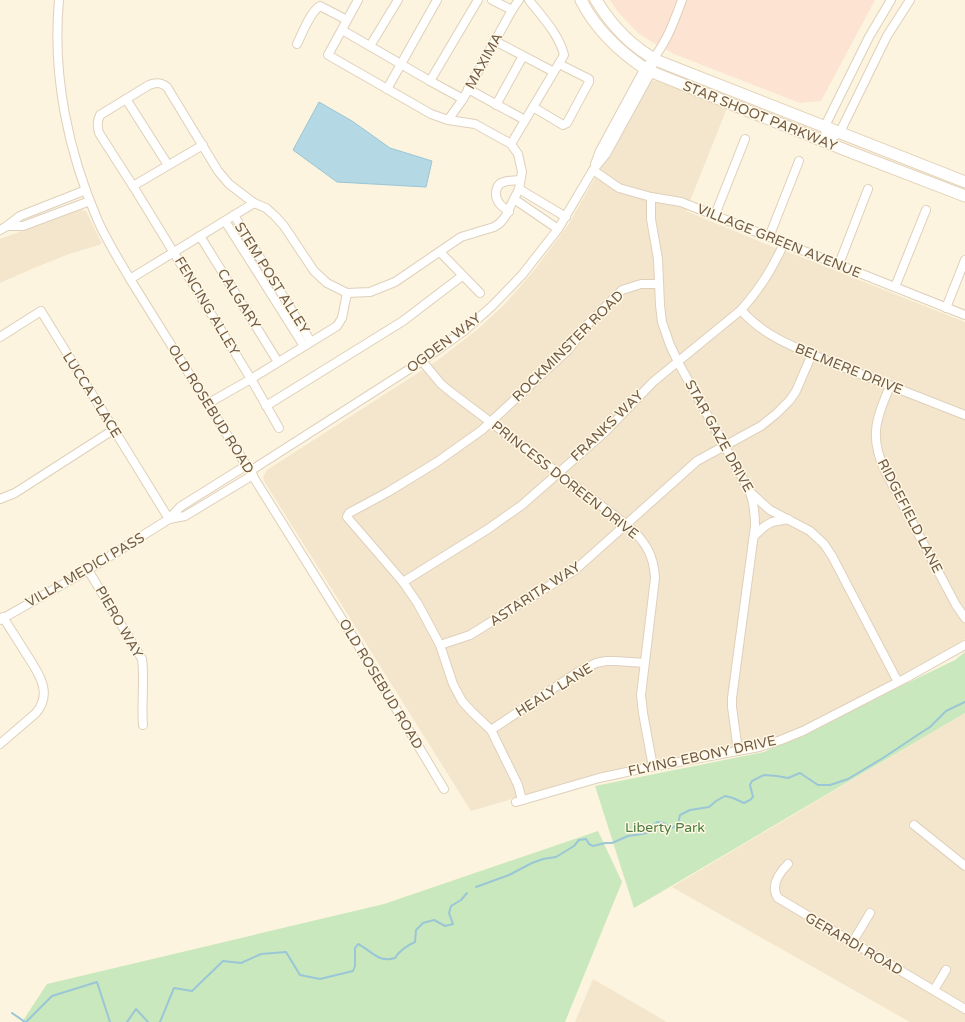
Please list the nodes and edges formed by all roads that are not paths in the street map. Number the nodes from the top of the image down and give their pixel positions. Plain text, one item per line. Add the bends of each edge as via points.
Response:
1 (59, 0) edge
2 (358, 0) edge
3 (398, 0) edge
4 (436, 0) edge
5 (478, 0) edge
6 (492, 0) edge
7 (519, 0) edge
8 (529, 0) edge
9 (581, 0) edge
10 (596, 0) edge
11 (682, 0) edge
12 (891, 0) edge
13 (910, 0) edge
14 (512, 10) junction
15 (347, 20) junction
16 (342, 30) junction
17 (495, 40) junction
18 (297, 44) dead end
19 (370, 46) junction
20 (523, 56) junction
21 (654, 59) junction
22 (559, 64) junction
23 (401, 65) junction
24 (648, 70) junction
25 (554, 72) junction
26 (430, 81) junction
27 (387, 89) junction
28 (468, 89) junction
29 (126, 99) junction
30 (463, 99) junction
31 (496, 105) junction
32 (532, 108) junction
33 (448, 120) junction
34 (525, 120) junction
35 (826, 126) junction
36 (840, 132) junction
37 (745, 139) dead end
38 (826, 142) junction
39 (511, 144) junction
40 (203, 145) junction
41 (798, 161) dead end
42 (168, 165) junction
43 (593, 170) junction
44 (965, 182) edge
45 (519, 185) junction
46 (133, 186) junction
47 (868, 189) dead end
48 (86, 190) junction
49 (965, 196) edge
50 (651, 197) junction
51 (90, 200) junction
52 (514, 200) junction
53 (254, 203) junction
54 (926, 210) dead end
55 (508, 212) junction
56 (234, 215) junction
57 (715, 216) junction
58 (566, 217) junction
59 (225, 221) junction
60 (4, 228) edge
61 (558, 229) junction
62 (200, 236) junction
63 (769, 237) junction
64 (784, 243) junction
65 (174, 252) junction
66 (440, 252) junction
67 (965, 260) edge
68 (839, 264) junction
69 (462, 276) junction
70 (130, 279) junction
71 (659, 284) junction
72 (895, 287) junction
73 (347, 293) junction
74 (480, 293) dead end
75 (946, 308) junction
76 (741, 310) junction
77 (965, 315) edge
78 (0, 338) edge
79 (311, 342) junction
80 (304, 346) junction
81 (812, 354) junction
82 (422, 361) junction
83 (278, 362) junction
84 (679, 362) junction
85 (251, 379) junction
86 (890, 386) junction
87 (208, 404) junction
88 (266, 406) junction
89 (965, 415) edge
90 (490, 422) junction
91 (279, 428) dead end
92 (113, 430) junction
93 (725, 445) junction
94 (250, 470) junction
95 (558, 473) junction
96 (750, 491) junction
97 (0, 499) edge
98 (169, 519) junction
99 (788, 519) junction
100 (626, 525) junction
101 (754, 536) junction
102 (88, 570) junction
103 (403, 582) junction
104 (2, 618) edge
105 (965, 618) edge
106 (440, 645) junction
107 (965, 645) edge
108 (644, 663) junction
109 (898, 682) junction
110 (143, 724) dead end
111 (491, 730) junction
112 (0, 744) edge
113 (738, 751) junction
114 (653, 767) junction
115 (444, 789) dead end
116 (519, 801) joint
117 (914, 825) dead end
118 (788, 864) dead end
119 (965, 866) edge
120 (870, 913) dead end
121 (852, 943) junction
122 (946, 970) dead end
123 (934, 990) junction
124 (965, 1009) edge

1 - 48 street, OLD ROSEBUD ROAD via 57,43 60,86 73,148
2 - 15 street
3 - 19 street
4 - 23 street
5 - 26 street
6 - 14 street
7 - 14 street, MAXIMA
8 - 22 street via 562,45 564,55
9 - 24 street, STAR SHOOT PARKWAY via 592,19 620,51
10 - 21 street, STAR SHOOT PARKWAY via 618,30
11 - 21 street, OGDEN WAY via 668,35
12 - 35 street via 869,37
13 - 36 street via 887,36
14 - 17 street, MAXIMA
15 - 16 street
15 - 18 street via 320,6 316,8
16 - 19 street
16 - 27 street via 328,55
17 - 20 street
17 - 28 street, MAXIMA
19 - 23 street
20 - 25 street
20 - 31 street
21 - 24 street, OGDEN WAY
21 - 35 street, STAR SHOOT PARKWAY
22 - 25 street
22 - 32 street via 589,79 567,123 563,125
23 - 26 street
23 - 27 street
24 - 38 street, STAR SHOOT PARKWAY
24 - 43 street, OGDEN WAY via 600,151
25 - 32 street
26 - 30 street
27 - 33 street via 431,114
28 - 30 street, MAXIMA
28 - 31 street
29 - 40 street, FENCING ALLEY via 154,83 164,84
29 - 42 street
29 - 46 street, FENCING ALLEY via 100,115 97,126
30 - 33 street, MAXIMA
31 - 34 street
32 - 34 street
33 - 39 street via 475,124
34 - 39 street
35 - 36 street, STAR SHOOT PARKWAY
35 - 38 street
36 - 38 street
36 - 44 street, STAR SHOOT PARKWAY
37 - 57 street
38 - 49 street, STAR SHOOT PARKWAY
39 - 45 street via 520,160 522,172
40 - 42 street
40 - 53 street via 228,184
41 - 63 street
42 - 46 street
43 - 50 street, VILLAGE GREEN AVENUE via 619,188
43 - 58 street, OGDEN WAY
45 - 52 street
45 - 55 street via 504,182 497,188 499,203
45 - 58 street
46 - 65 street, FENCING ALLEY
47 - 68 street
48 - 51 street, OLD ROSEBUD ROAD
48 - 60 street via 20,216
50 - 57 street, VILLAGE GREEN AVENUE via 681,202
50 - 71 street, STAR GAZE DRIVE via 651,219 658,259
51 - 60 street via 23,226
51 - 70 street, OLD ROSEBUD ROAD via 111,248
52 - 55 street
52 - 61 street
53 - 56 street
53 - 73 street via 266,208 284,226 314,271 327,283
54 - 72 street
55 - 66 street via 494,227 461,236
56 - 59 street
56 - 79 street, STEM POST ALLEY
57 - 63 street, VILLAGE GREEN AVENUE
58 - 61 street, OGDEN WAY
59 - 62 street
59 - 80 street, STEM POST ALLEY
61 - 82 street, OGDEN WAY via 522,275 492,306 464,331
62 - 65 street
62 - 83 street, CALGARY
63 - 64 street, VILLAGE GREEN AVENUE
64 - 68 street, VILLAGE GREEN AVENUE
64 - 76 street, FRANKS WAY via 768,275
65 - 70 street
65 - 85 street, FENCING ALLEY
66 - 69 street
66 - 73 street via 395,282 370,292
67 - 75 street
68 - 72 street, VILLAGE GREEN AVENUE
69 - 74 street
69 - 88 street via 403,321
70 - 87 street, OLD ROSEBUD ROAD
71 - 84 street, STAR GAZE DRIVE via 662,322
71 - 90 street, ROCKMINSTER ROAD via 641,284 622,290 588,324 569,349
72 - 75 street, VILLAGE GREEN AVENUE
73 - 79 street via 342,318 337,326
75 - 77 street, VILLAGE GREEN AVENUE
76 - 81 street, BELMERE DRIVE via 765,333
76 - 84 street, FRANKS WAY
78 - 92 street, LUCCA PLACE via 40,311
79 - 80 street
80 - 83 street
81 - 86 street, BELMERE DRIVE
81 - 93 street, ASTARITA WAY via 796,391 784,407 761,426
82 - 90 street, PRINCESS DOREEN DRIVE via 441,384
82 - 94 street, OGDEN WAY
83 - 85 street
84 - 93 street, STAR GAZE DRIVE
84 - 95 street, FRANKS WAY via 653,382 605,432
85 - 87 street
85 - 88 street, FENCING ALLEY
86 - 89 street, BELMERE DRIVE
86 - 105 street, RIDGEFIELD LANE via 876,426 878,455 937,570
87 - 94 street, OLD ROSEBUD ROAD
88 - 91 street, FENCING ALLEY
90 - 95 street, PRINCESS DOREEN DRIVE
90 - 103 street, ROCKMINSTER ROAD via 436,462 388,492 349,512 349,520
92 - 97 street via 15,493
92 - 98 street, LUCCA PLACE
93 - 96 street, STAR GAZE DRIVE
93 - 100 street, ASTARITA WAY via 697,461
94 - 98 street, VILLA MEDICI PASS via 185,516
94 - 115 street, OLD ROSEBUD ROAD
95 - 100 street, PRINCESS DOREEN DRIVE
95 - 103 street, FRANKS WAY via 522,505 488,530
96 - 99 street via 770,510
96 - 101 street, STAR GAZE DRIVE via 755,511
98 - 102 street, VILLA MEDICI PASS
99 - 101 street via 772,522
99 - 109 street via 810,530 824,544
100 - 106 street, ASTARITA WAY via 575,570 548,588 470,635
100 - 108 street, PRINCESS DOREEN DRIVE via 641,538 648,549 655,570
101 - 113 street, STAR GAZE DRIVE via 732,698
102 - 104 street, VILLA MEDICI PASS
102 - 110 street, PIERO WAY via 142,658
103 - 106 street, ROCKMINSTER ROAD
104 - 112 street via 40,674 44,700 41,708
106 - 111 street, ROCKMINSTER ROAD via 453,684 462,701
107 - 109 street, FLYING EBONY DRIVE
108 - 111 street, HEALY LANE via 596,663 578,672
108 - 114 street, PRINCESS DOREEN DRIVE via 641,695
109 - 113 street, FLYING EBONY DRIVE via 788,737
111 - 116 street, ROCKMINSTER ROAD via 518,785
113 - 114 street, FLYING EBONY DRIVE
114 - 116 street, FLYING EBONY DRIVE via 599,778
117 - 119 street
118 - 121 street, GERARDI ROAD via 776,880 775,894 778,898
120 - 121 street
121 - 123 street, GERARDI ROAD
122 - 123 street
123 - 124 street, GERARDI ROAD

